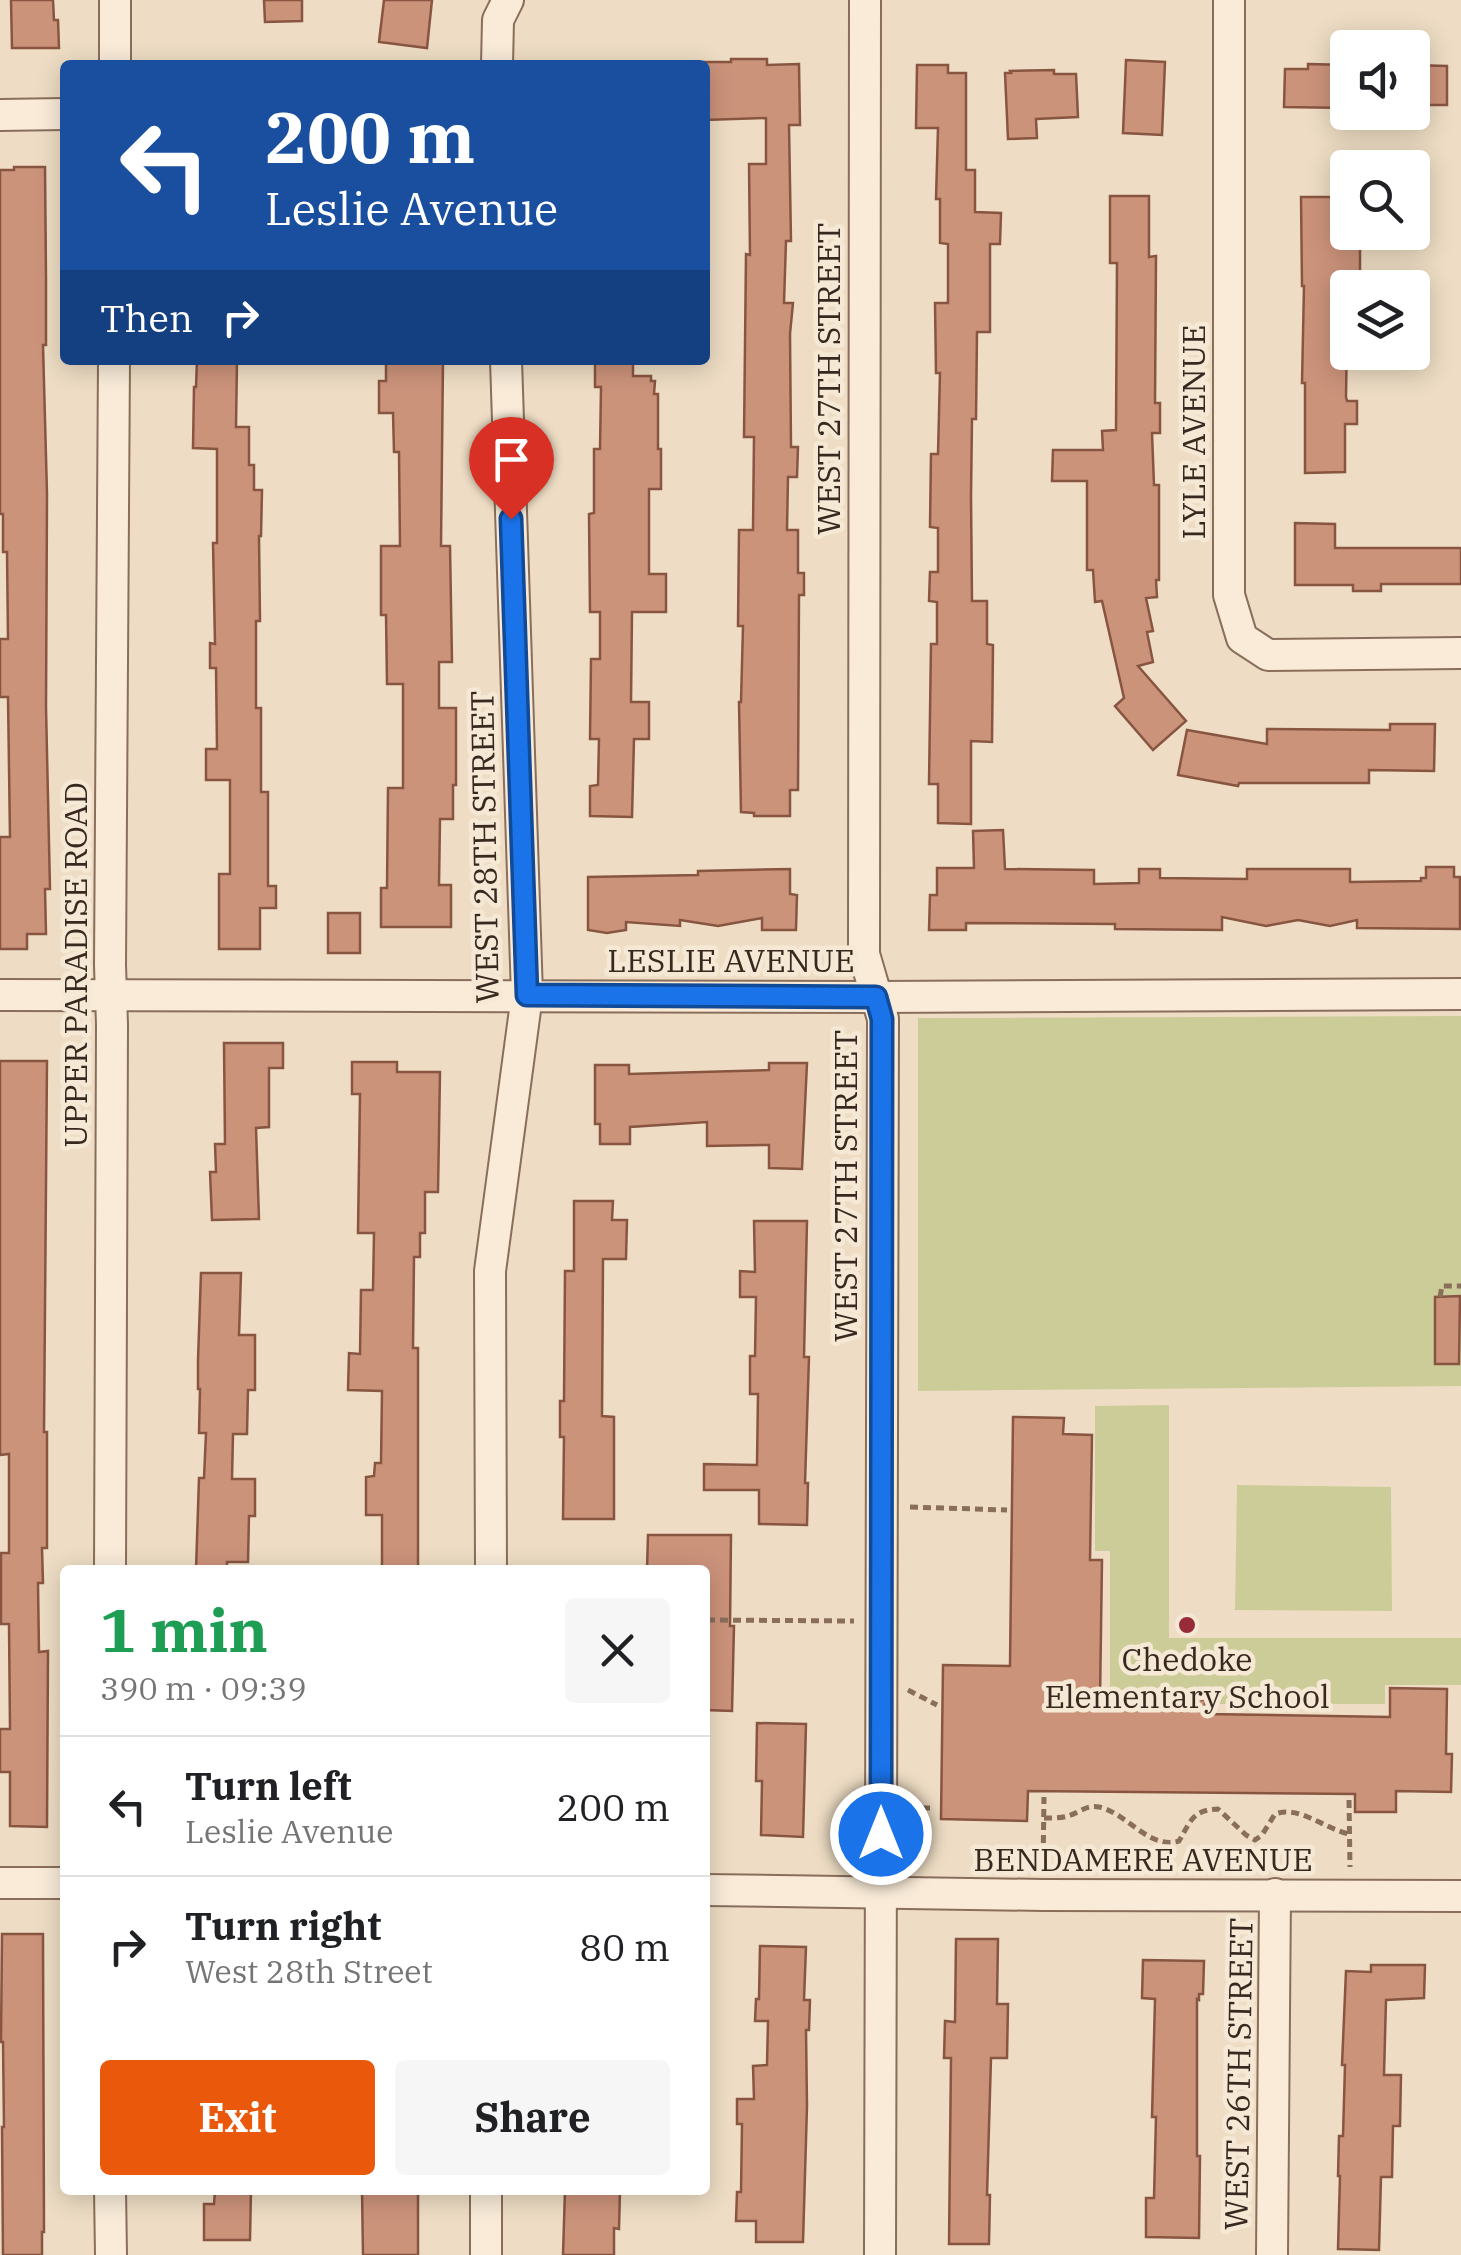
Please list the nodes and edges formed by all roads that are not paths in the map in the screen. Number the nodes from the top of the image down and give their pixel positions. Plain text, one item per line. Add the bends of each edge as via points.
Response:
1 (115, 0) edge
2 (864, 0) edge
3 (1228, 0) edge
4 (503, 10) edge
5 (115, 60) edge
6 (498, 60) edge
7 (60, 114) edge
8 (0, 115) edge
9 (114, 365) edge
10 (506, 365) edge
11 (1461, 653) edge
12 (1461, 994) edge
13 (0, 995) edge
14 (111, 995) junction
15 (527, 995) junction
16 (876, 997) junction
17 (110, 1565) edge
18 (491, 1565) edge
19 (0, 1883) edge
20 (60, 1883) edge
21 (710, 1890) edge
22 (881, 1893) junction
23 (1276, 1894) junction
24 (1461, 1896) edge
25 (110, 2195) edge
26 (486, 2195) edge
27 (111, 2255) edge
28 (486, 2255) edge
29 (880, 2255) edge
30 (1272, 2255) edge

1 - 5 street
2 - 16 street, WEST 27TH STREET via 864,954
3 - 11 street, LYLE AVENUE via 1228,595 1242,638 1268,654
4 - 6 street
7 - 8 street
9 - 14 street, UPPER PARADISE ROAD
10 - 15 street, WEST 28TH STREET
12 - 16 street, LESLIE AVENUE
13 - 14 street, LESLIE AVENUE
14 - 15 street, LESLIE AVENUE
14 - 17 street, UPPER PARADISE ROAD
15 - 16 street, LESLIE AVENUE
15 - 18 street, WEST 28TH STREET via 490,1271
16 - 22 street, WEST 27TH STREET via 882,1019
19 - 20 street
21 - 22 street, BENDAMERE AVENUE
22 - 23 street, BENDAMERE AVENUE
22 - 29 street, WEST 27TH STREET
23 - 24 street, BENDAMERE AVENUE
23 - 30 street, WEST 26TH STREET
25 - 27 street
26 - 28 street

